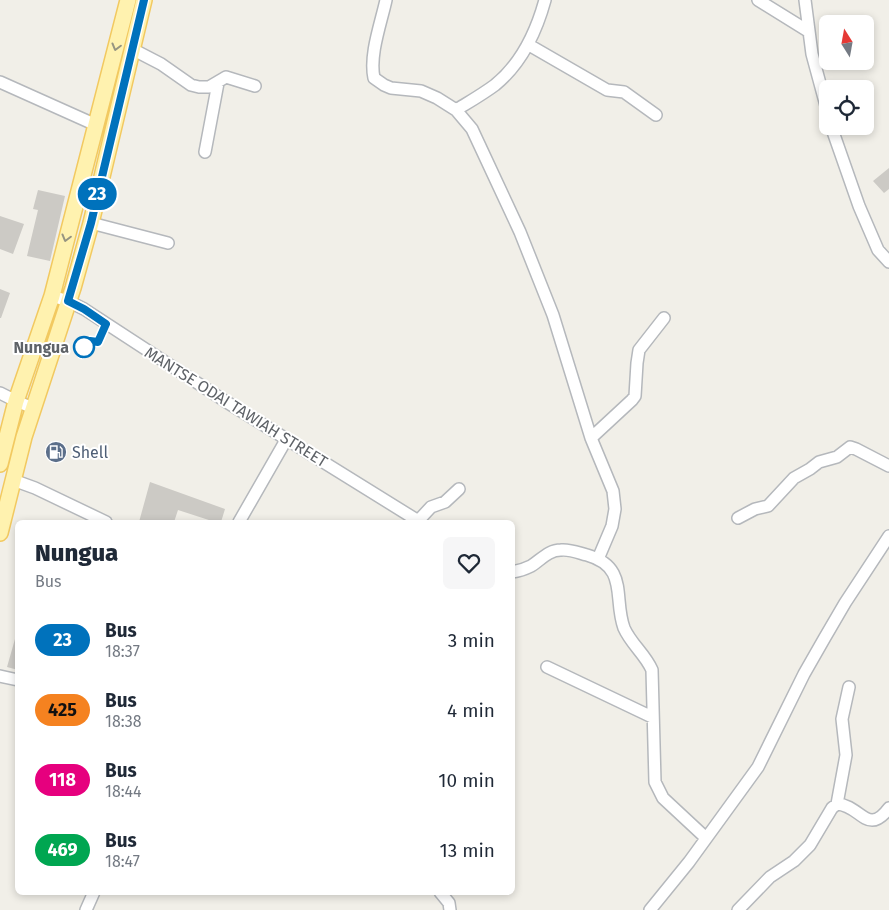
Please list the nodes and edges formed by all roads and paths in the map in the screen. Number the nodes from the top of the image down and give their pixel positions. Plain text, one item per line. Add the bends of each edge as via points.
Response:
1 (128, 0) edge
2 (144, 0) edge
3 (386, 0) edge
4 (545, 0) edge
5 (758, 0) edge
6 (805, 0) edge
7 (808, 31) junction
8 (529, 45) junction
9 (132, 49) junction
10 (0, 82) edge
11 (218, 82) junction
12 (819, 83) edge
13 (255, 86) dead end
14 (456, 110) junction
15 (656, 115) dead end
16 (96, 126) junction
17 (834, 135) edge
18 (205, 152) dead end
19 (91, 223) junction
20 (168, 243) dead end
21 (889, 262) edge
22 (52, 296) junction
23 (68, 301) junction
24 (664, 318) dead end
25 (0, 393) edge
26 (16, 401) junction
27 (33, 408) junction
28 (591, 438) junction
29 (286, 440) junction
30 (0, 464) edge
31 (889, 466) edge
32 (13, 480) junction
33 (459, 489) dead end
34 (738, 518) dead end
35 (102, 520) edge
36 (240, 520) edge
37 (416, 520) edge
38 (421, 520) edge
39 (0, 533) edge
40 (889, 536) edge
41 (598, 559) junction
42 (515, 571) edge
43 (548, 667) dead end
44 (0, 676) edge
45 (15, 679) edge
46 (849, 687) dead end
47 (652, 717) junction
48 (837, 804) junction
49 (889, 808) edge
50 (706, 838) junction
51 (93, 895) edge
52 (442, 895) edge
53 (86, 910) edge
54 (450, 910) edge
55 (650, 910) edge
56 (738, 910) edge

1 -> 16 main road
2 - 9 main road
3 - 14 street via 374,56 374,78 392,88 421,91
4 - 8 street
5 - 7 street
6 - 7 street
7 - 12 street
8 - 14 street via 495,84
8 - 15 street via 607,90 624,92
9 - 11 street via 191,84 208,88
9 - 19 main road
10 - 16 street
11 - 13 street via 226,76
11 - 18 street
14 - 28 street via 472,129 524,240 553,315
16 -> 22 main road
17 - 21 street via 878,250
19 - 20 street
19 - 23 main road
22 - 23 street, MANTSE ODAI TAWIAH STREET
22 - 26 main road
23 - 27 main road
23 - 29 street, MANTSE ODAI TAWIAH STREET
24 - 28 street via 639,350 632,400
25 - 26 street
26 - 27 street
26 - 30 main road
27 - 32 main road
28 - 41 street via 613,492 615,509 612,526
29 - 36 street
29 - 37 street, MANTSE ODAI TAWIAH STREET
31 - 34 street via 850,447 794,478 768,506
32 - 35 street
32 - 39 main road
33 - 38 street via 445,502 431,507
40 - 50 street via 844,603 758,767
41 - 42 street via 561,550
41 - 47 street via 615,575 625,629 652,670
43 - 47 street
44 - 45 street
46 - 48 street via 842,720 846,755
47 - 50 street via 658,792
48 - 49 street via 843,804 874,821 879,820
48 - 56 street via 810,845
50 - 55 street
51 - 53 street
52 - 54 street

